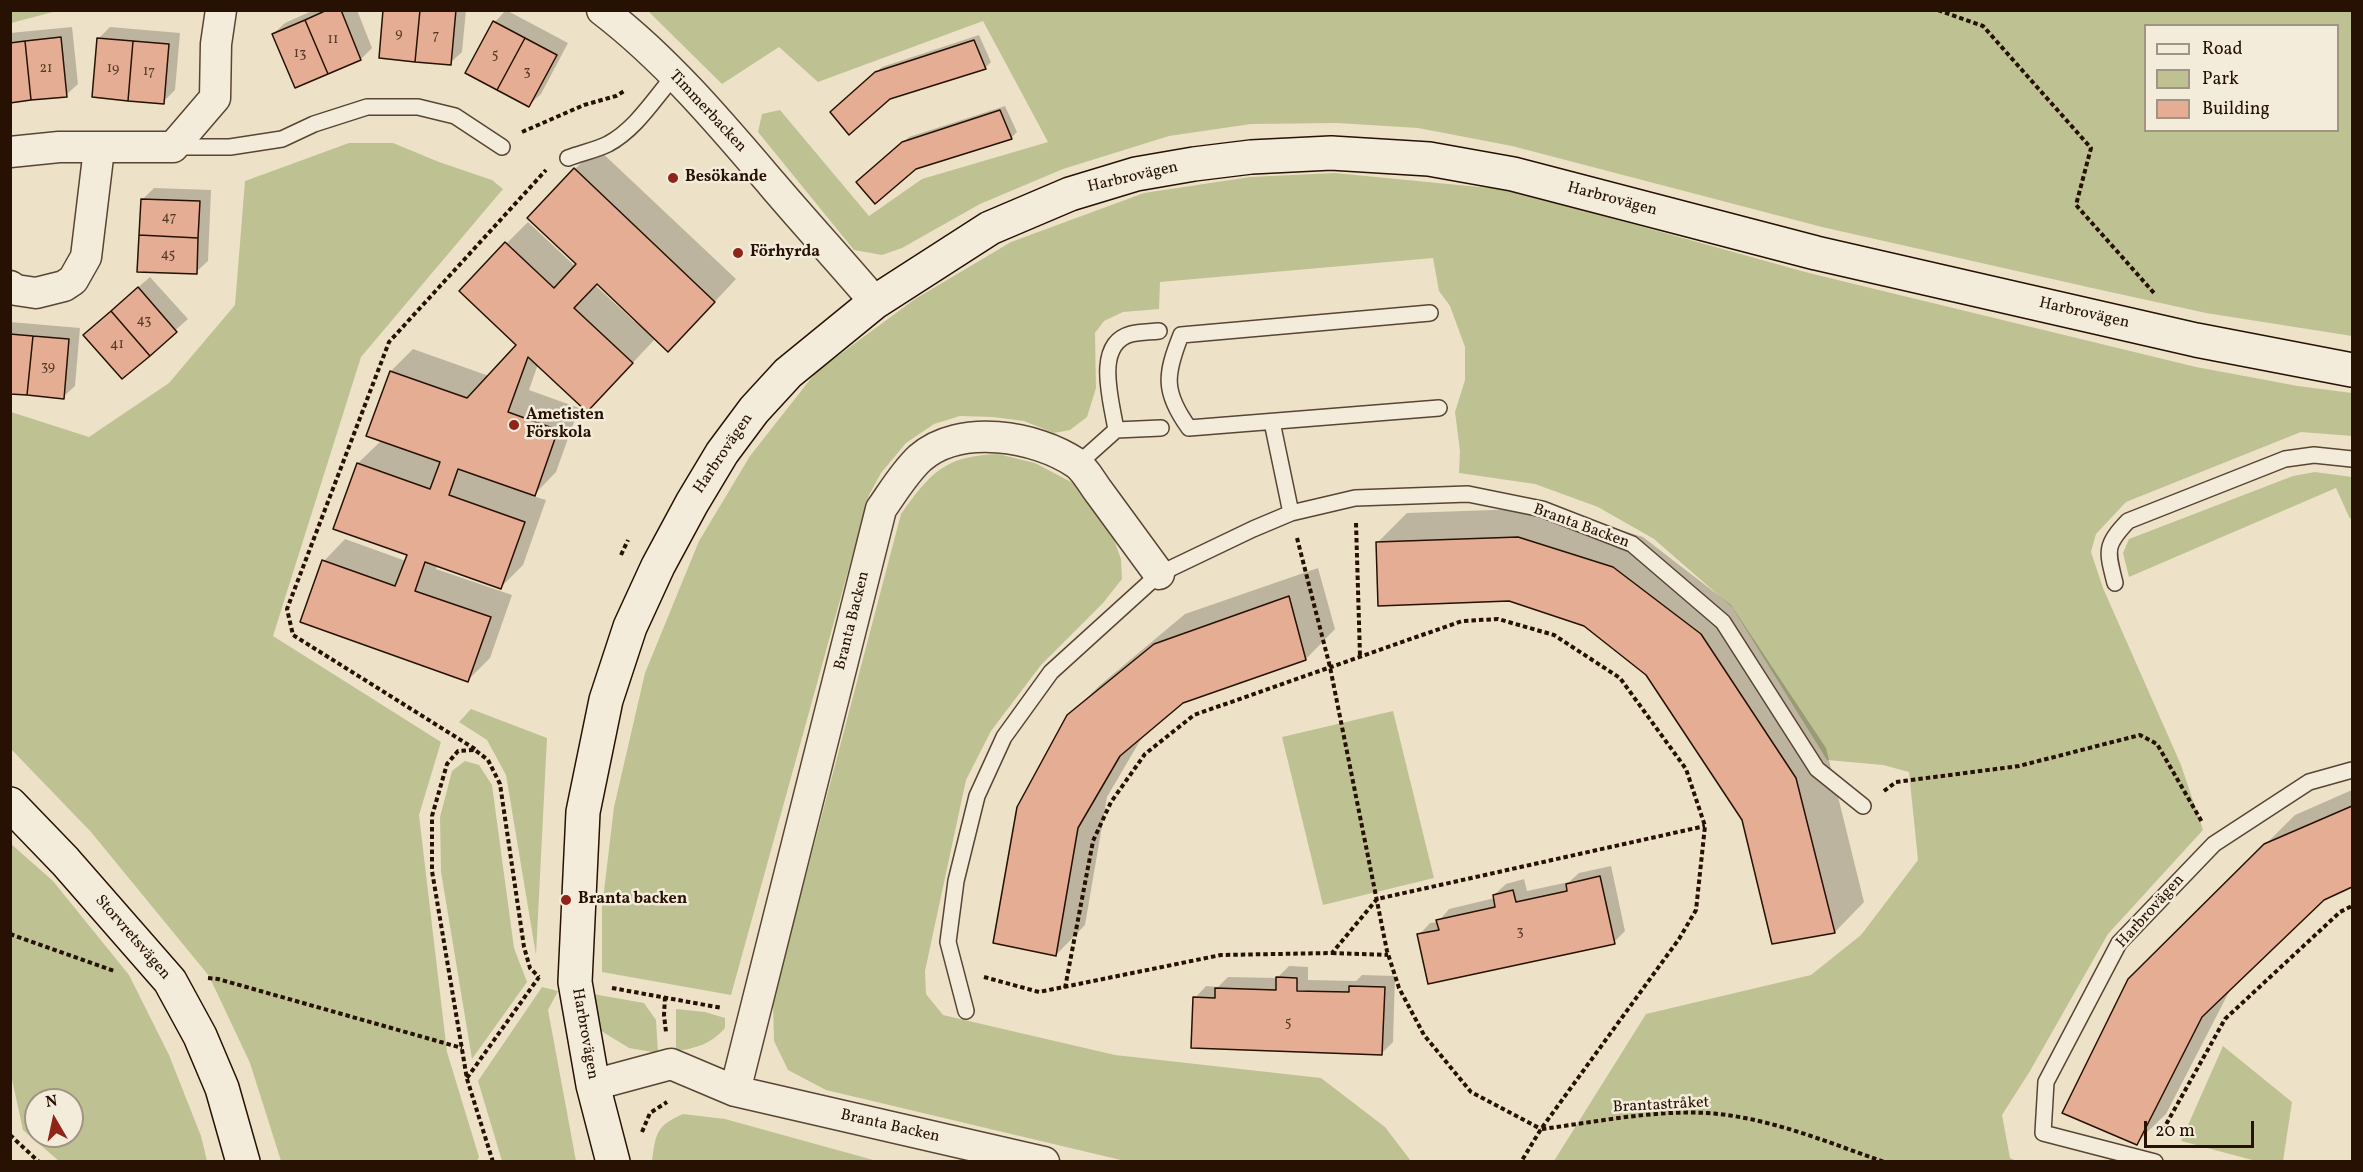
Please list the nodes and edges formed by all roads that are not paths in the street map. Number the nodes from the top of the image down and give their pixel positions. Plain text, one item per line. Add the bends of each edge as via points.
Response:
1 (221, 10) edge
2 (602, 10) edge
3 (669, 71) junction
4 (172, 147) junction
5 (502, 147) road end
6 (99, 148) junction
7 (10, 152) edge
8 (568, 158) road end
9 (10, 286) edge
10 (875, 302) junction
11 (1430, 313) dead end
12 (1159, 331) dead end
13 (2352, 370) edge
14 (1439, 408) dead end
15 (1272, 422) junction
16 (1161, 428) dead end
17 (1116, 430) junction
18 (2352, 459) edge
19 (1078, 464) junction
20 (1291, 513) junction
21 (1159, 574) junction
22 (2115, 583) dead end
23 (2352, 770) edge
24 (10, 804) edge
25 (1863, 806) road end
26 (966, 1011) dead end
27 (593, 1085) junction
28 (735, 1091) junction
29 (2151, 1160) edge
30 (243, 1161) edge
31 (613, 1161) edge
32 (1044, 1161) edge

1 - 4 street via 215,98
2 - 3 street, Timmerbacken
3 - 8 lane via 640,119 609,144
3 - 10 street, Timmerbacken via 721,124
4 - 5 lane via 230,147 282,139 367,107 418,107 455,116
4 - 6 street
6 - 7 street
6 - 9 street via 86,257 73,280 36,293
10 - 13 street, Harbrovägen via 990,228 1070,194 1136,174 1194,164 1331,153 1429,159 1513,174 1828,255 2196,340
10 - 27 street, Harbrovägen via 788,373 754,410 692,503 630,627 606,700 583,812 575,982
11 - 15 lane via 1181,335 1170,364 1169,387 1176,409 1190,428
12 - 17 lane via 1130,334 1109,353 1107,373
14 - 15 lane
15 - 20 lane
16 - 17 lane
17 - 19 lane
18 - 22 lane via 2314,455 2285,459 2128,521 2113,536 2108,554
19 - 21 street, Branta Backen
19 - 28 street, Branta Backen via 1014,439 960,439 921,457 881,509
20 - 21 lane, Branta Backen
20 - 25 lane, Branta Backen via 1355,498 1468,494 1542,510 1632,544 1723,622 1817,769
21 - 26 lane, Branta Backen via 1051,672 1004,737 977,796 956,881 948,942
23 - 29 lane, Harbrovägen via 2309,782 2214,844 2119,943 2046,1082 2043,1133
24 - 30 street, Storvretsvägen via 165,975 218,1077
27 - 28 street, Branta Backen via 671,1064
27 - 31 street, Harbrovägen
28 - 32 street, Branta Backen

